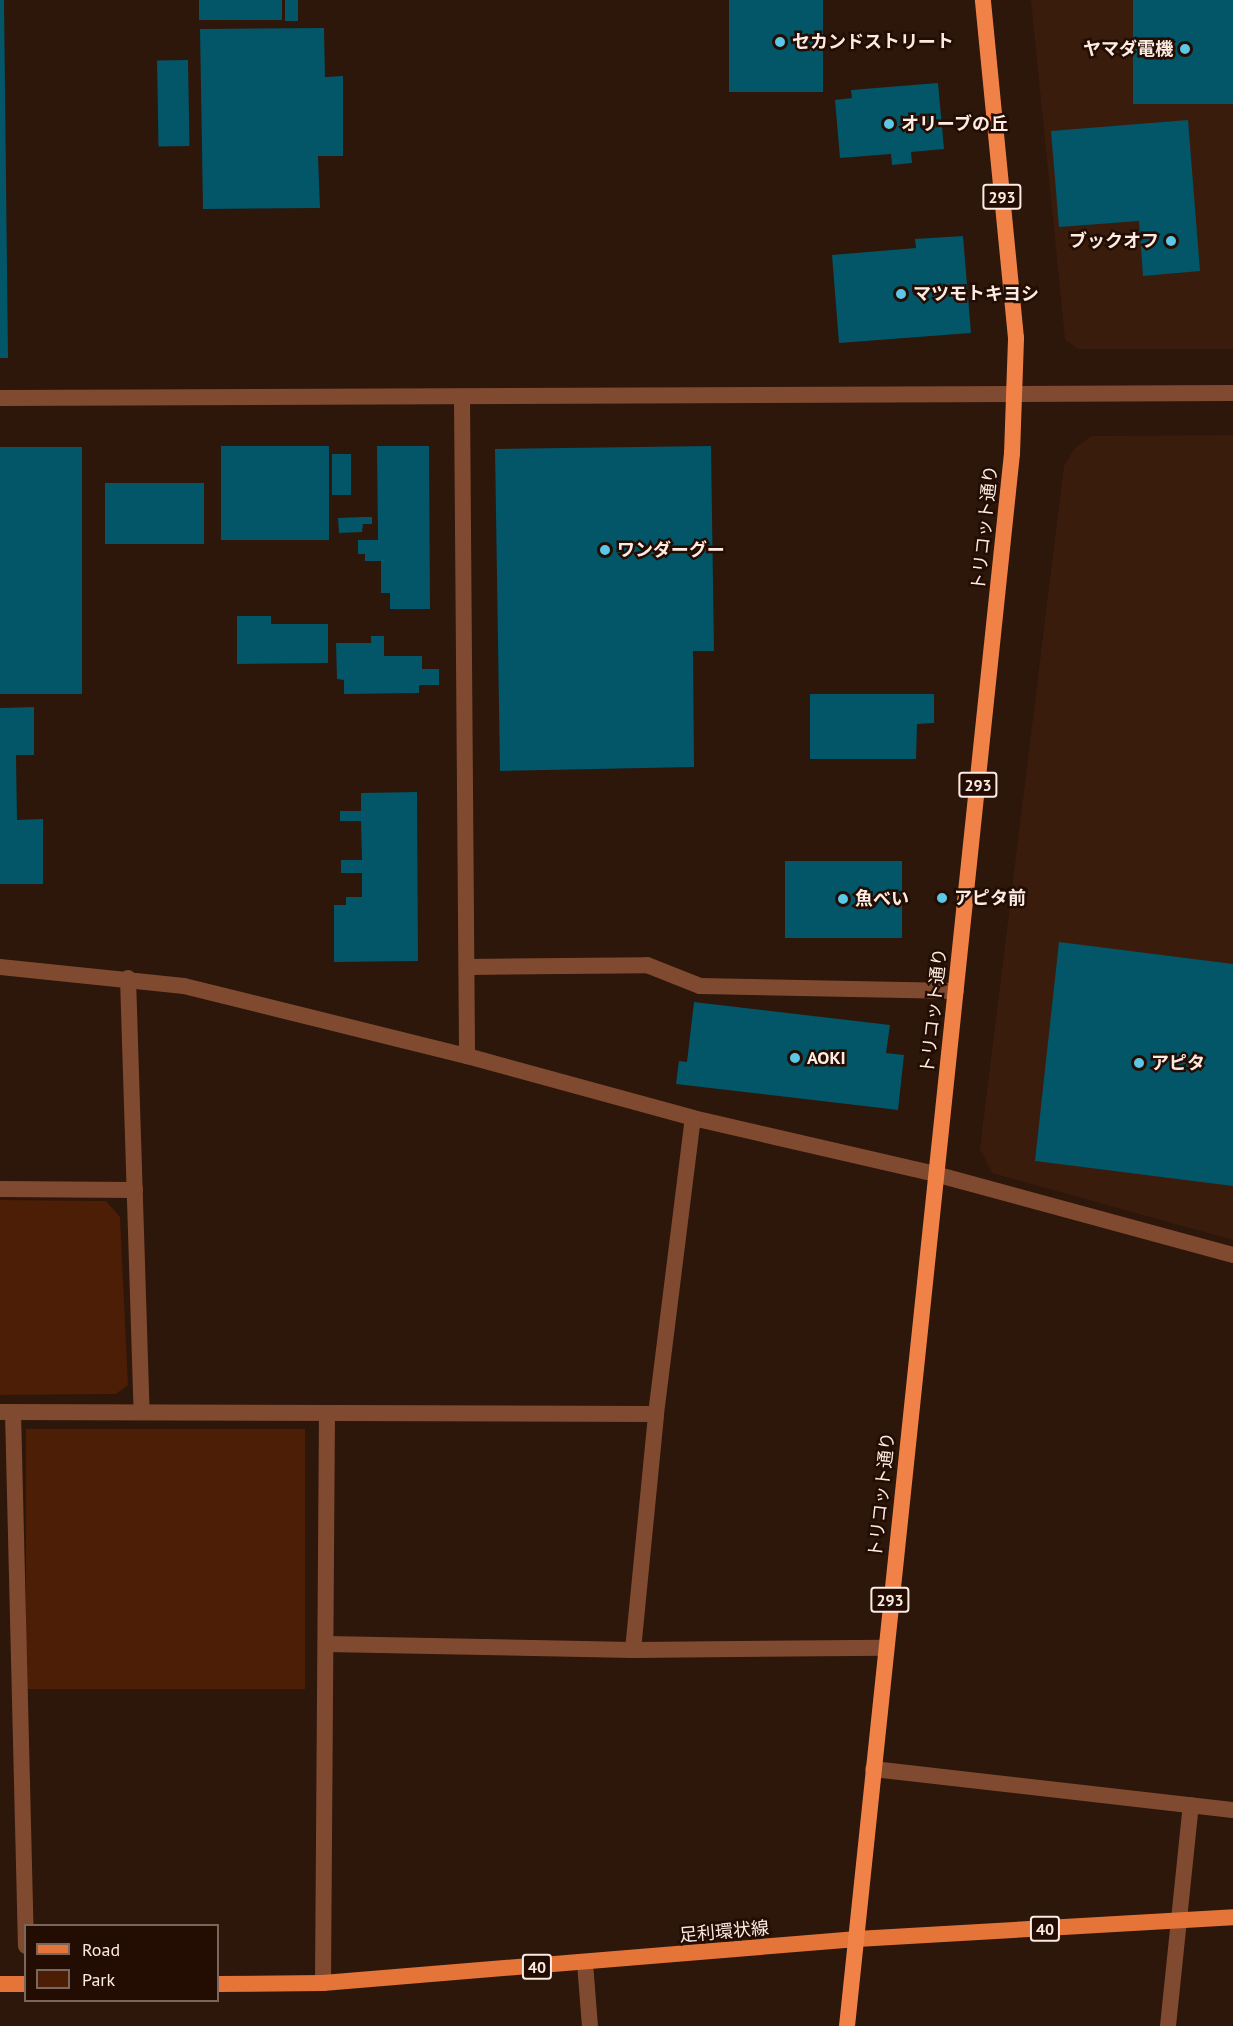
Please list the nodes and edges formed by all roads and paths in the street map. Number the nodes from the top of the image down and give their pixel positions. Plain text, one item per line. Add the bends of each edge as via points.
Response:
1 (983, 0) edge
2 (1233, 393) edge
3 (1015, 395) junction
4 (0, 398) edge
5 (462, 398) junction
6 (0, 967) edge
7 (468, 967) junction
8 (128, 978) junction
9 (956, 991) junction
10 (467, 1056) junction
11 (693, 1118) junction
12 (935, 1174) junction
13 (0, 1189) edge
14 (135, 1190) junction
15 (1233, 1255) edge
16 (6, 1412) edge
17 (142, 1412) junction
18 (327, 1413) junction
19 (656, 1414) junction
20 (326, 1644) junction
21 (885, 1648) junction
22 (633, 1650) junction
23 (873, 1769) junction
24 (1191, 1805) junction
25 (1233, 1810) edge
26 (1233, 1917) edge
27 (1178, 1922) junction
28 (25, 1924) edge
29 (857, 1940) junction
30 (585, 1963) junction
31 (323, 1983) junction
32 (0, 1984) edge
33 (24, 1984) edge
34 (219, 1984) edge
35 (590, 2026) edge
36 (847, 2026) edge
37 (1168, 2026) edge

1 - 3 highway, トリコット通り / 293 via 1016,338
2 - 3 street
3 - 5 street
3 - 9 highway, トリコット通り / 293
4 - 5 street
5 - 7 street
6 - 8 street
7 - 9 street via 647,965 700,986
7 - 10 street
8 - 10 street via 184,986
8 - 14 street
9 - 12 highway, トリコット通り / 293
10 - 11 street
11 - 12 street
11 - 19 street
12 - 15 street
12 - 21 highway, トリコット通り / 293
13 - 14 street
14 - 17 street
16 - 17 street
16 - 28 street
17 - 18 street
18 - 19 street
18 - 20 street
19 - 22 street
20 - 22 street
20 - 31 street
21 - 22 street
21 - 23 highway, トリコット通り / 293
23 - 24 street
23 - 29 highway, トリコット通り / 293
24 - 25 street
24 - 27 street
26 - 27 main road, 足利環状線 / 40
27 - 29 main road, 足利環状線 / 40
27 - 37 street
29 - 30 main road, 足利環状線 / 40
29 - 36 highway, トリコット通り / 293
30 - 31 main road, 足利環状線 / 40
30 - 35 street
31 - 34 main road, 足利環状線 / 40
32 - 33 main road

